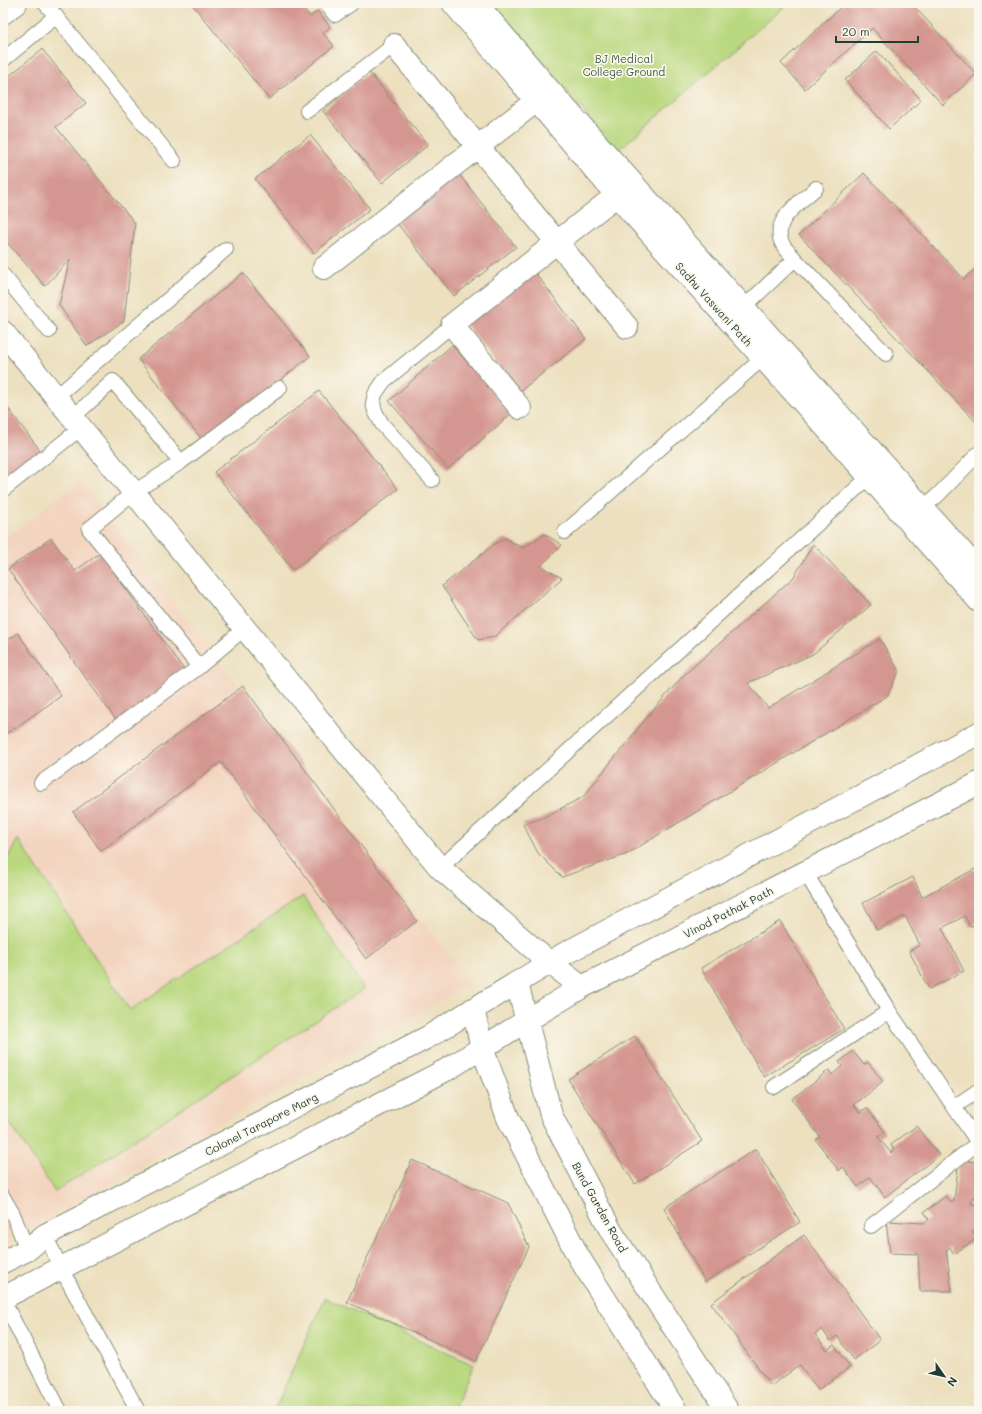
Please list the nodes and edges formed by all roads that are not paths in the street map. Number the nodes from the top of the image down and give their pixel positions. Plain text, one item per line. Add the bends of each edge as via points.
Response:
1 (16, 3) edge
2 (45, 3) edge
3 (326, 3) edge
4 (352, 3) edge
5 (452, 3) edge
6 (476, 3) edge
7 (3, 13) edge
8 (56, 16) junction
9 (394, 45) joint
10 (3, 60) edge
11 (544, 97) junction
12 (307, 112) dead end
13 (479, 147) junction
14 (174, 161) dead end
15 (816, 188) dead end
16 (625, 190) junction
17 (558, 242) junction
18 (226, 249) dead end
19 (795, 259) junction
20 (324, 268) dead end
21 (3, 275) edge
22 (743, 308) junction
23 (452, 325) junction
24 (627, 327) dead end
25 (49, 331) dead end
26 (3, 332) edge
27 (886, 354) dead end
28 (763, 358) junction
29 (280, 388) dead end
30 (56, 396) junction
31 (520, 408) dead end
32 (77, 422) junction
33 (979, 453) edge
34 (181, 462) junction
35 (869, 477) junction
36 (432, 480) dead end
37 (3, 490) edge
38 (134, 492) junction
39 (922, 508) junction
40 (565, 532) dead end
41 (979, 571) edge
42 (979, 601) edge
43 (245, 628) junction
44 (199, 667) junction
45 (979, 734) edge
46 (42, 783) dead end
47 (979, 783) edge
48 (440, 868) junction
49 (805, 872) junction
50 (550, 963) junction
51 (517, 983) junction
52 (582, 987) junction
53 (473, 1009) junction
54 (889, 1011) junction
55 (526, 1021) junction
56 (482, 1048) junction
57 (774, 1087) dead end
58 (979, 1090) edge
59 (954, 1108) junction
60 (979, 1143) edge
61 (3, 1197) edge
62 (871, 1226) dead end
63 (45, 1235) junction
64 (27, 1250) junction
65 (3, 1262) edge
66 (61, 1268) junction
67 (3, 1299) edge
68 (60, 1411) edge
69 (138, 1411) edge
70 (676, 1411) edge
71 (728, 1411) edge

1 - 7 main road
2 - 8 lane
3 - 4 lane via 335,15
5 - 11 main road, Sadhu Vaswani Path
6 - 11 main road, Sadhu Vaswani Path
8 - 10 lane
8 - 14 lane
9 - 12 lane
9 - 13 main road
11 - 13 main road
11 - 16 main road, Sadhu Vaswani Path
13 - 17 main road
13 - 20 main road
15 - 19 lane via 780,224 780,239
16 - 17 main road
16 - 22 main road, Sadhu Vaswani Path
16 - 28 main road, Sadhu Vaswani Path
17 - 23 main road
17 - 24 main road
18 - 30 lane
19 - 22 lane
19 - 27 lane
21 - 25 lane
22 - 39 main road, Sadhu Vaswani Path
23 - 31 main road
23 - 36 lane via 384,381 373,403 382,424
26 - 30 main road
28 - 35 main road, Sadhu Vaswani Path
28 - 40 lane
29 - 34 lane
30 - 32 main road
32 - 34 lane via 113,381
32 - 37 lane
32 - 38 main road
33 - 39 lane
34 - 38 lane
35 - 42 main road, Sadhu Vaswani Path
35 - 48 lane
38 - 43 main road
38 - 44 lane via 89,529
39 - 41 main road, Sadhu Vaswani Path
43 - 44 lane
43 - 48 main road
44 - 46 lane
45 - 50 main road
47 - 49 main road, Vinod Pathak Path
48 - 50 main road
49 - 52 main road, Vinod Pathak Path
49 - 54 lane
50 - 51 main road
50 - 52 main road
51 - 53 main road, Colonel Tarapore Marg
51 - 55 main road, Bund Garden Road
52 - 55 main road, Vinod Pathak Path
53 - 56 main road
53 - 63 main road, Colonel Tarapore Marg via 428,1037
54 - 57 lane
54 - 59 lane
55 - 56 main road, Vinod Pathak Path
55 - 71 main road, Bund Garden Road via 551,1115 611,1231
56 - 66 main road via 446,1070
56 - 70 main road via 508,1118 578,1256
58 - 59 lane
59 - 60 lane
60 - 62 lane
61 - 64 lane via 13,1214
63 - 64 main road, Colonel Tarapore Marg
63 - 66 lane
64 - 65 main road, Colonel Tarapore Marg
66 - 67 main road
66 - 69 lane
67 - 68 lane

